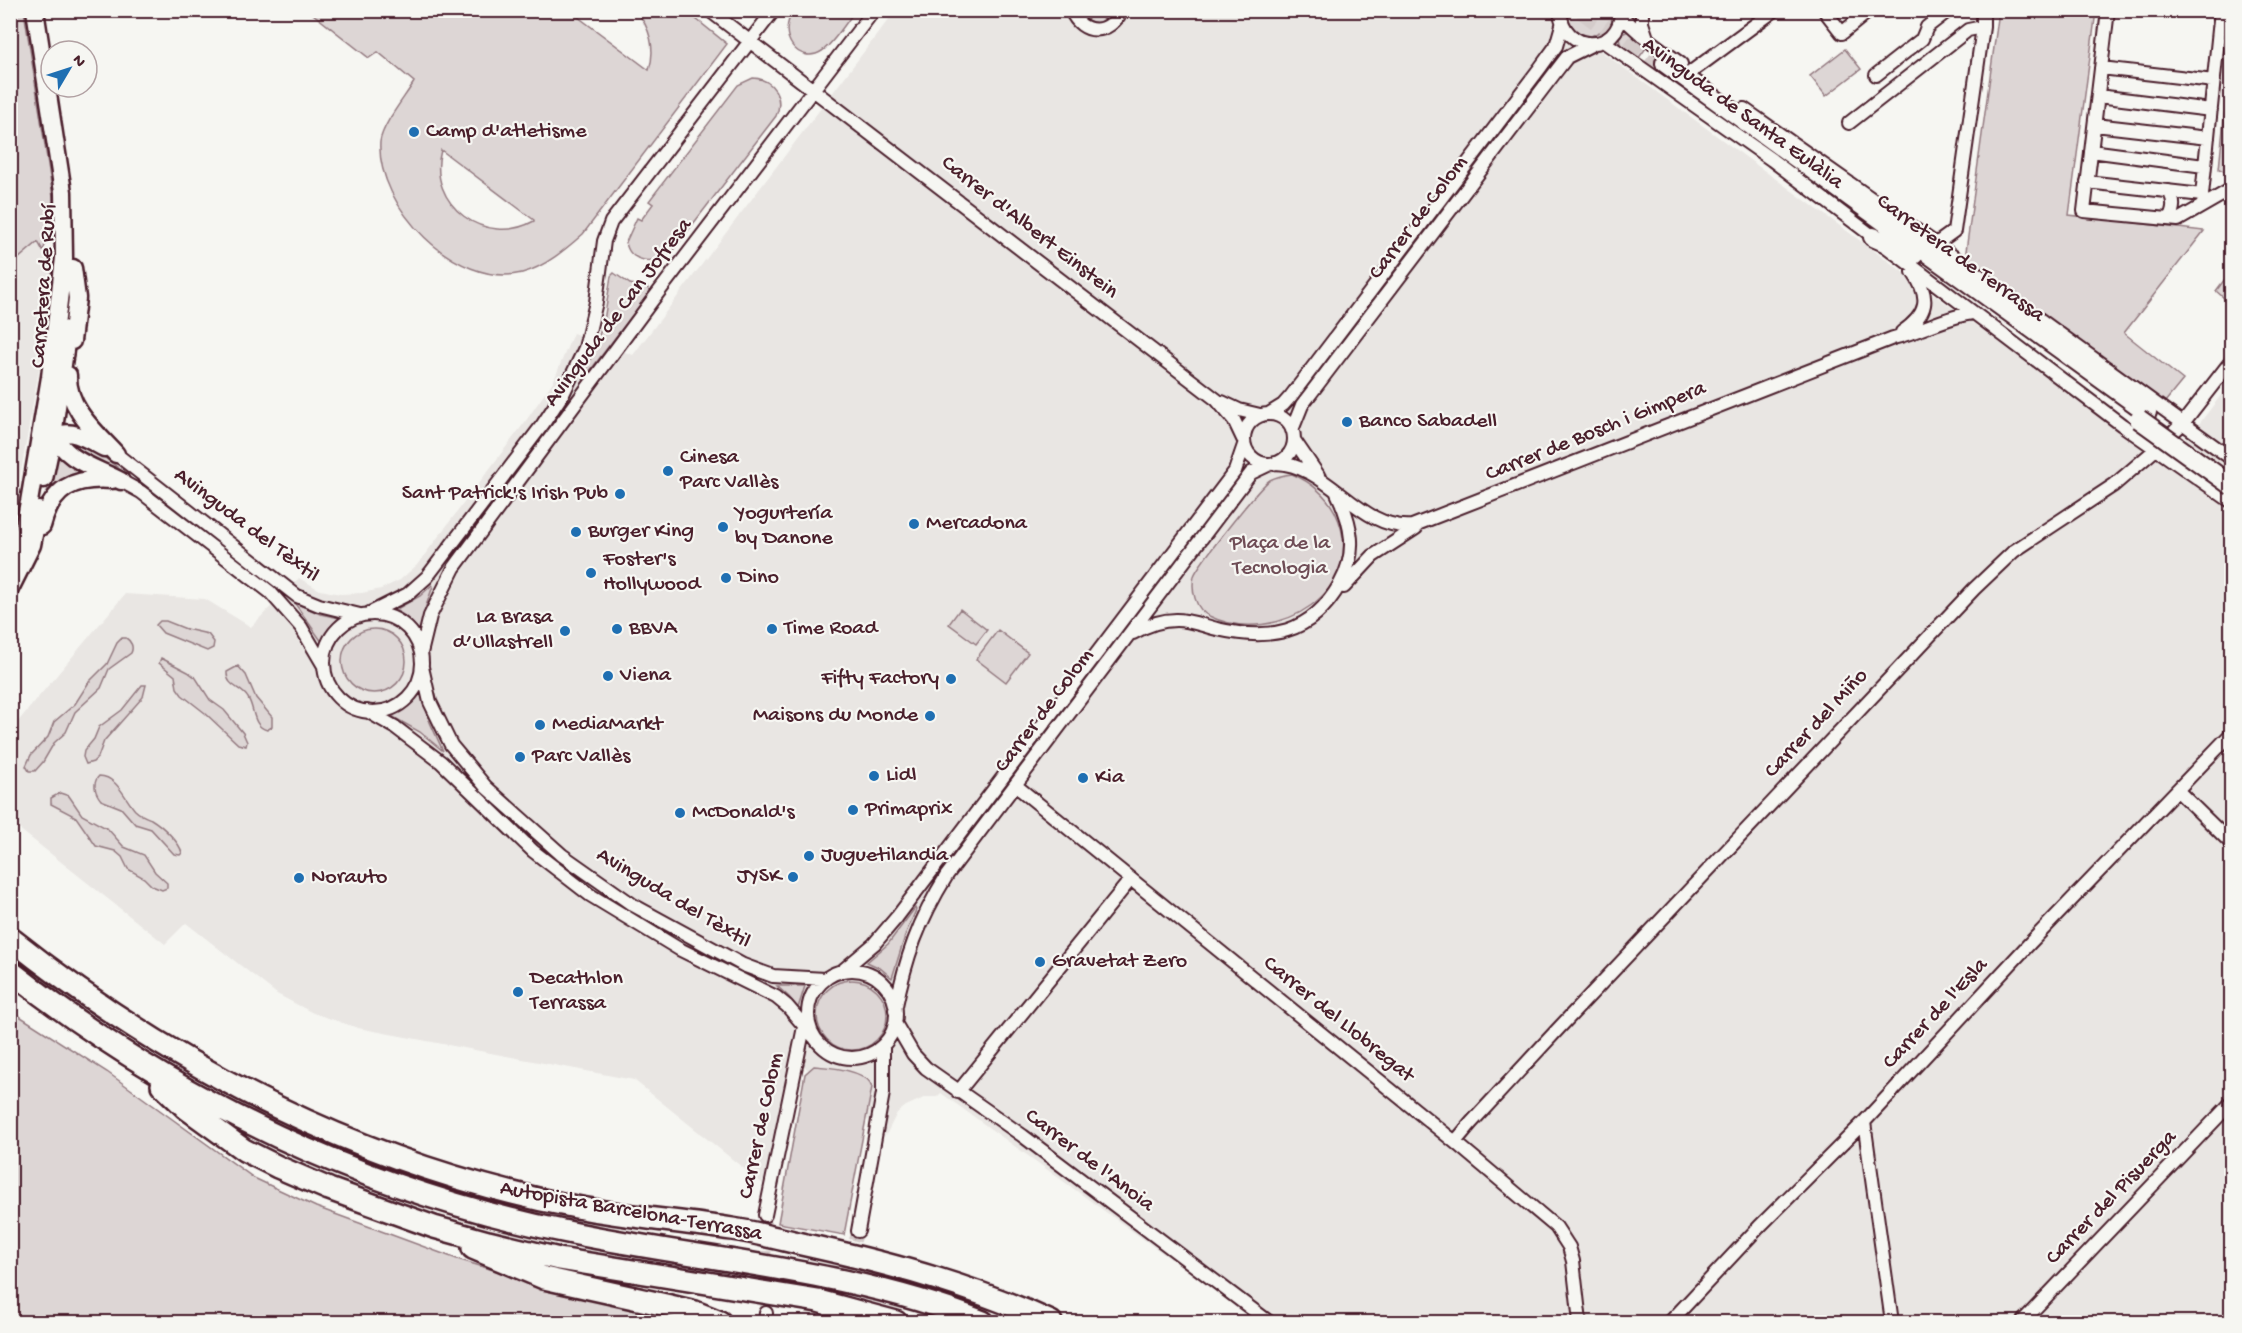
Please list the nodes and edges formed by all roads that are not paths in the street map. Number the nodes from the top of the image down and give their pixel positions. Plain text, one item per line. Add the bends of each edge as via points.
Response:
1 (35, 10) edge
2 (46, 10) edge
3 (709, 10) edge
4 (774, 10) edge
5 (874, 10) edge
6 (1071, 10) edge
7 (1122, 10) edge
8 (1642, 10) edge
9 (1775, 10) edge
10 (1824, 10) edge
11 (1870, 10) edge
12 (1949, 10) edge
13 (1983, 10) edge
14 (2108, 10) edge
15 (2221, 10) edge
16 (1560, 11) edge
17 (1622, 12) edge
18 (1562, 25) junction
19 (1983, 27) junction
20 (50, 39) edge
21 (1647, 39) junction
22 (750, 41) junction
23 (1598, 42) junction
24 (1663, 66) tunnel mouth
25 (2101, 68) junction
26 (1691, 72) junction
27 (1876, 75) dead end
28 (2214, 81) junction
29 (815, 90) junction
30 (2098, 96) junction
31 (60, 99) edge
32 (2211, 110) junction
33 (1849, 123) dead end
34 (2095, 125) junction
35 (2208, 138) junction
36 (2091, 152) junction
37 (2204, 166) junction
38 (2087, 182) junction
39 (2232, 189) edge
40 (2169, 191) junction
41 (2203, 199) junction
42 (1881, 206) junction
43 (2174, 220) junction
44 (1873, 237) joint
45 (1936, 244) junction
46 (1911, 253) junction
47 (62, 265) junction
48 (1972, 313) junction
49 (1893, 338) junction
50 (2232, 360) edge
51 (50, 377) junction
52 (1217, 400) junction
53 (1265, 414) junction
54 (2143, 415) junction
55 (2183, 423) junction
56 (1293, 435) junction
57 (53, 436) junction
58 (1244, 442) junction
59 (2156, 449) junction
60 (116, 453) junction
61 (2232, 459) edge
62 (1272, 463) junction
63 (34, 472) junction
64 (2232, 473) edge
65 (1320, 479) junction
66 (121, 481) junction
67 (2232, 486) edge
68 (1335, 490) junction
69 (2232, 502) edge
70 (1424, 523) junction
71 (32, 545) junction
72 (10, 562) edge
73 (10, 589) edge
74 (1332, 597) junction
75 (364, 615) junction
76 (1129, 635) junction
77 (421, 653) junction
78 (324, 667) junction
79 (422, 667) junction
80 (367, 711) junction
81 (2232, 733) edge
82 (1015, 785) junction
83 (2177, 790) junction
84 (2232, 844) edge
85 (1131, 879) junction
86 (10, 938) edge
87 (10, 971) edge
88 (842, 971) junction
89 (825, 979) junction
90 (808, 1011) junction
91 (895, 1017) junction
92 (802, 1032) junction
93 (814, 1037) junction
94 (883, 1045) junction
95 (140, 1064) junction
96 (958, 1092) junction
97 (2232, 1102) edge
98 (1864, 1122) junction
99 (1455, 1142) junction
100 (329, 1189) junction
101 (765, 1215) tunnel mouth
102 (858, 1231) tunnel mouth
103 (720, 1323) edge
104 (896, 1323) edge
105 (983, 1323) edge
106 (1051, 1323) edge
107 (1269, 1323) edge
108 (1580, 1323) edge
109 (1670, 1323) edge
110 (1892, 1323) edge
111 (2022, 1323) edge

1 - 47 main road, Carretera de Rubí via 63,192
2 - 20 main road
3 - 22 street, Carrer d'Albert Einstein
4 - 22 street, Avinguda de Can Jofresa
5 - 29 street, Avinguda de Can Jofresa
6 - 7 street via 1081,26 1098,30 1113,23
8 - 21 street
9 - 26 street
10 - 11 street via 1842,33
12 - 27 street via 1927,27 1922,39
13 - 19 street
14 - 25 street
15 - 28 street
16 - 18 street
17 - 21 street, Avinguda de Santa Eulàlia via 1629,25
17 - 23 street via 1614,33
18 - 23 street, Avinguda de Santa Eulàlia via 1572,37 1585,43
18 - 53 street, Carrer de Colom via 1556,46 1291,396 1279,408
19 - 33 street via 1968,30
19 - 45 street via 1954,231
21 - 26 street, Avinguda de Santa Eulàlia
22 - 29 street, Carrer d'Albert Einstein
22 - 75 street, Avinguda de Can Jofresa via 611,222 604,241 585,348 558,402 427,577 408,594
23 - 44 street, Avinguda de Santa Eulàlia via 1753,147
23 - 56 street, Carrer de Colom via 1567,57 1302,405
24 - 46 main road, Carretera de Terrassa
25 - 28 street
25 - 30 street
26 - 42 street, Avinguda de Santa Eulàlia
28 - 32 street
29 - 52 street, Carrer d'Albert Einstein
29 - 77 street, Avinguda de Can Jofresa via 651,302 454,568 430,616
30 - 32 street
30 - 34 street
31 - 47 main road, Carretera de Rubí via 75,225
32 - 35 street
34 - 35 street
34 - 36 street
35 - 37 street
36 - 37 street
36 - 38 street
37 - 41 street
38 - 40 street
38 - 43 street via 2084,211
39 - 41 street
40 - 41 street
40 - 43 street via 2174,199
41 - 43 street
42 - 45 street, Avinguda de Santa Eulàlia
42 - 46 main road
44 - 46 main road
45 - 55 street, Avinguda de Santa Eulàlia
46 - 48 street
46 - 49 street, Carrer de Bosch i Gimpera via 1924,306 1913,324
46 - 54 main road, Carretera de Terrassa
47 - 51 main road, Carretera de Rubí
47 - 57 main road, Carretera de Rubí via 70,301
47 - 60 main road via 77,298 67,388 80,414
48 - 49 street, Carrer de Bosch i Gimpera
48 - 59 street
49 - 70 street, Carrer de Bosch i Gimpera
50 - 55 street, Carrer del Miño
51 - 57 main road via 48,423
51 - 63 main road, Carretera de Rubí
52 - 53 street, Carrer d'Albert Einstein via 1239,410
52 - 58 street, Carrer d'Albert Einstein via 1234,420
53 - 56 street via 1281,416
53 - 58 street via 1250,421
54 - 64 main road, Carretera de Terrassa
54 - 67 main road, Carretera de Terrassa, bridge
55 - 59 street, Carrer del Miño
55 - 61 street, Avinguda de Santa Eulàlia
56 - 62 street via 1287,456
56 - 65 street, Carrer de Bosch i Gimpera
57 - 60 main road via 77,435
57 - 63 main road
57 - 66 main road via 73,459
57 - 71 main road, Carretera de Rubí
58 - 62 street via 1256,460
58 - 88 street, Carrer de Colom via 1235,471 958,838 882,936
59 - 69 street
59 - 99 street, Carrer del Miño via 2114,485 2014,551 1974,589
60 - 75 street, Avinguda del Tèxtil via 297,596 319,606
62 - 65 street, Carrer de Bosch i Gimpera via 1296,466
62 - 76 street, Carrer de Colom via 1251,473
63 - 72 main road, Carretera de Rubí via 27,517
65 - 68 street, Carrer de Bosch i Gimpera
66 - 71 main road via 85,480 63,489 52,500
66 - 78 street, Avinguda del Tèxtil via 141,492 270,592 301,627
68 - 70 street, Carrer de Bosch i Gimpera via 1382,522 1406,527
68 - 74 street via 1349,520 1352,543 1348,566
70 - 74 street via 1373,556
71 - 73 main road, Carretera de Rubí
74 - 76 street via 1308,620 1279,633 1239,633 1180,620 1152,623
75 - 77 street via 382,614 396,619 408,628
75 - 78 street via 344,623 333,635
76 - 82 street, Carrer de Colom
77 - 79 street
78 - 80 street via 335,693 347,704
79 - 80 street via 410,695 398,705 383,711
79 - 89 street, Avinguda del Tèxtil via 430,702 451,745 486,787 562,855 633,905 725,957 773,976
80 - 92 street, Avinguda del Tèxtil via 432,754 533,850 590,896 678,949 780,1001
81 - 83 street, Carrer de l'Esla
82 - 85 street, Carrer del Llobregat
82 - 91 street, Carrer de Colom via 946,875 928,905 905,964
83 - 84 street
83 - 98 street, Carrer de l'Esla
85 - 96 street
85 - 99 street, Carrer del Llobregat
86 - 106 highway, Autopista Barcelona-Terrassa via 140,1032 273,1106 362,1145 433,1171 513,1193 577,1207 734,1229 864,1258 981,1292
87 - 95 highway, Autopista Barcelona-Terrassa
88 - 89 street
88 - 91 street via 863,972 882,982 893,1000
89 - 90 street via 813,993
90 - 92 street, Carrer de Colom
90 - 93 street
91 - 94 street
91 - 96 street, Carrer de l'Anoia via 918,1060
92 - 93 street, Avinguda del Tèxtil
92 - 101 street, Carrer de Colom
93 - 94 street via 834,1054 851,1058 868,1055
94 - 102 street via 883,1093
95 - 100 highway via 186,1108 244,1150
95 - 105 highway, Autopista Barcelona-Terrassa via 284,1141 432,1198 577,1234 849,1282
96 - 107 street, Carrer de l'Anoia via 1023,1136
97 - 111 street, Carrer del Pisuerga
98 - 109 street, Carrer de l'Esla
98 - 110 street
99 - 108 street, Carrer del Llobregat via 1556,1227 1569,1246 1573,1261
100 - 103 highway via 356,1208 449,1239 544,1278 695,1312
100 - 104 highway via 488,1242 594,1265 818,1301

